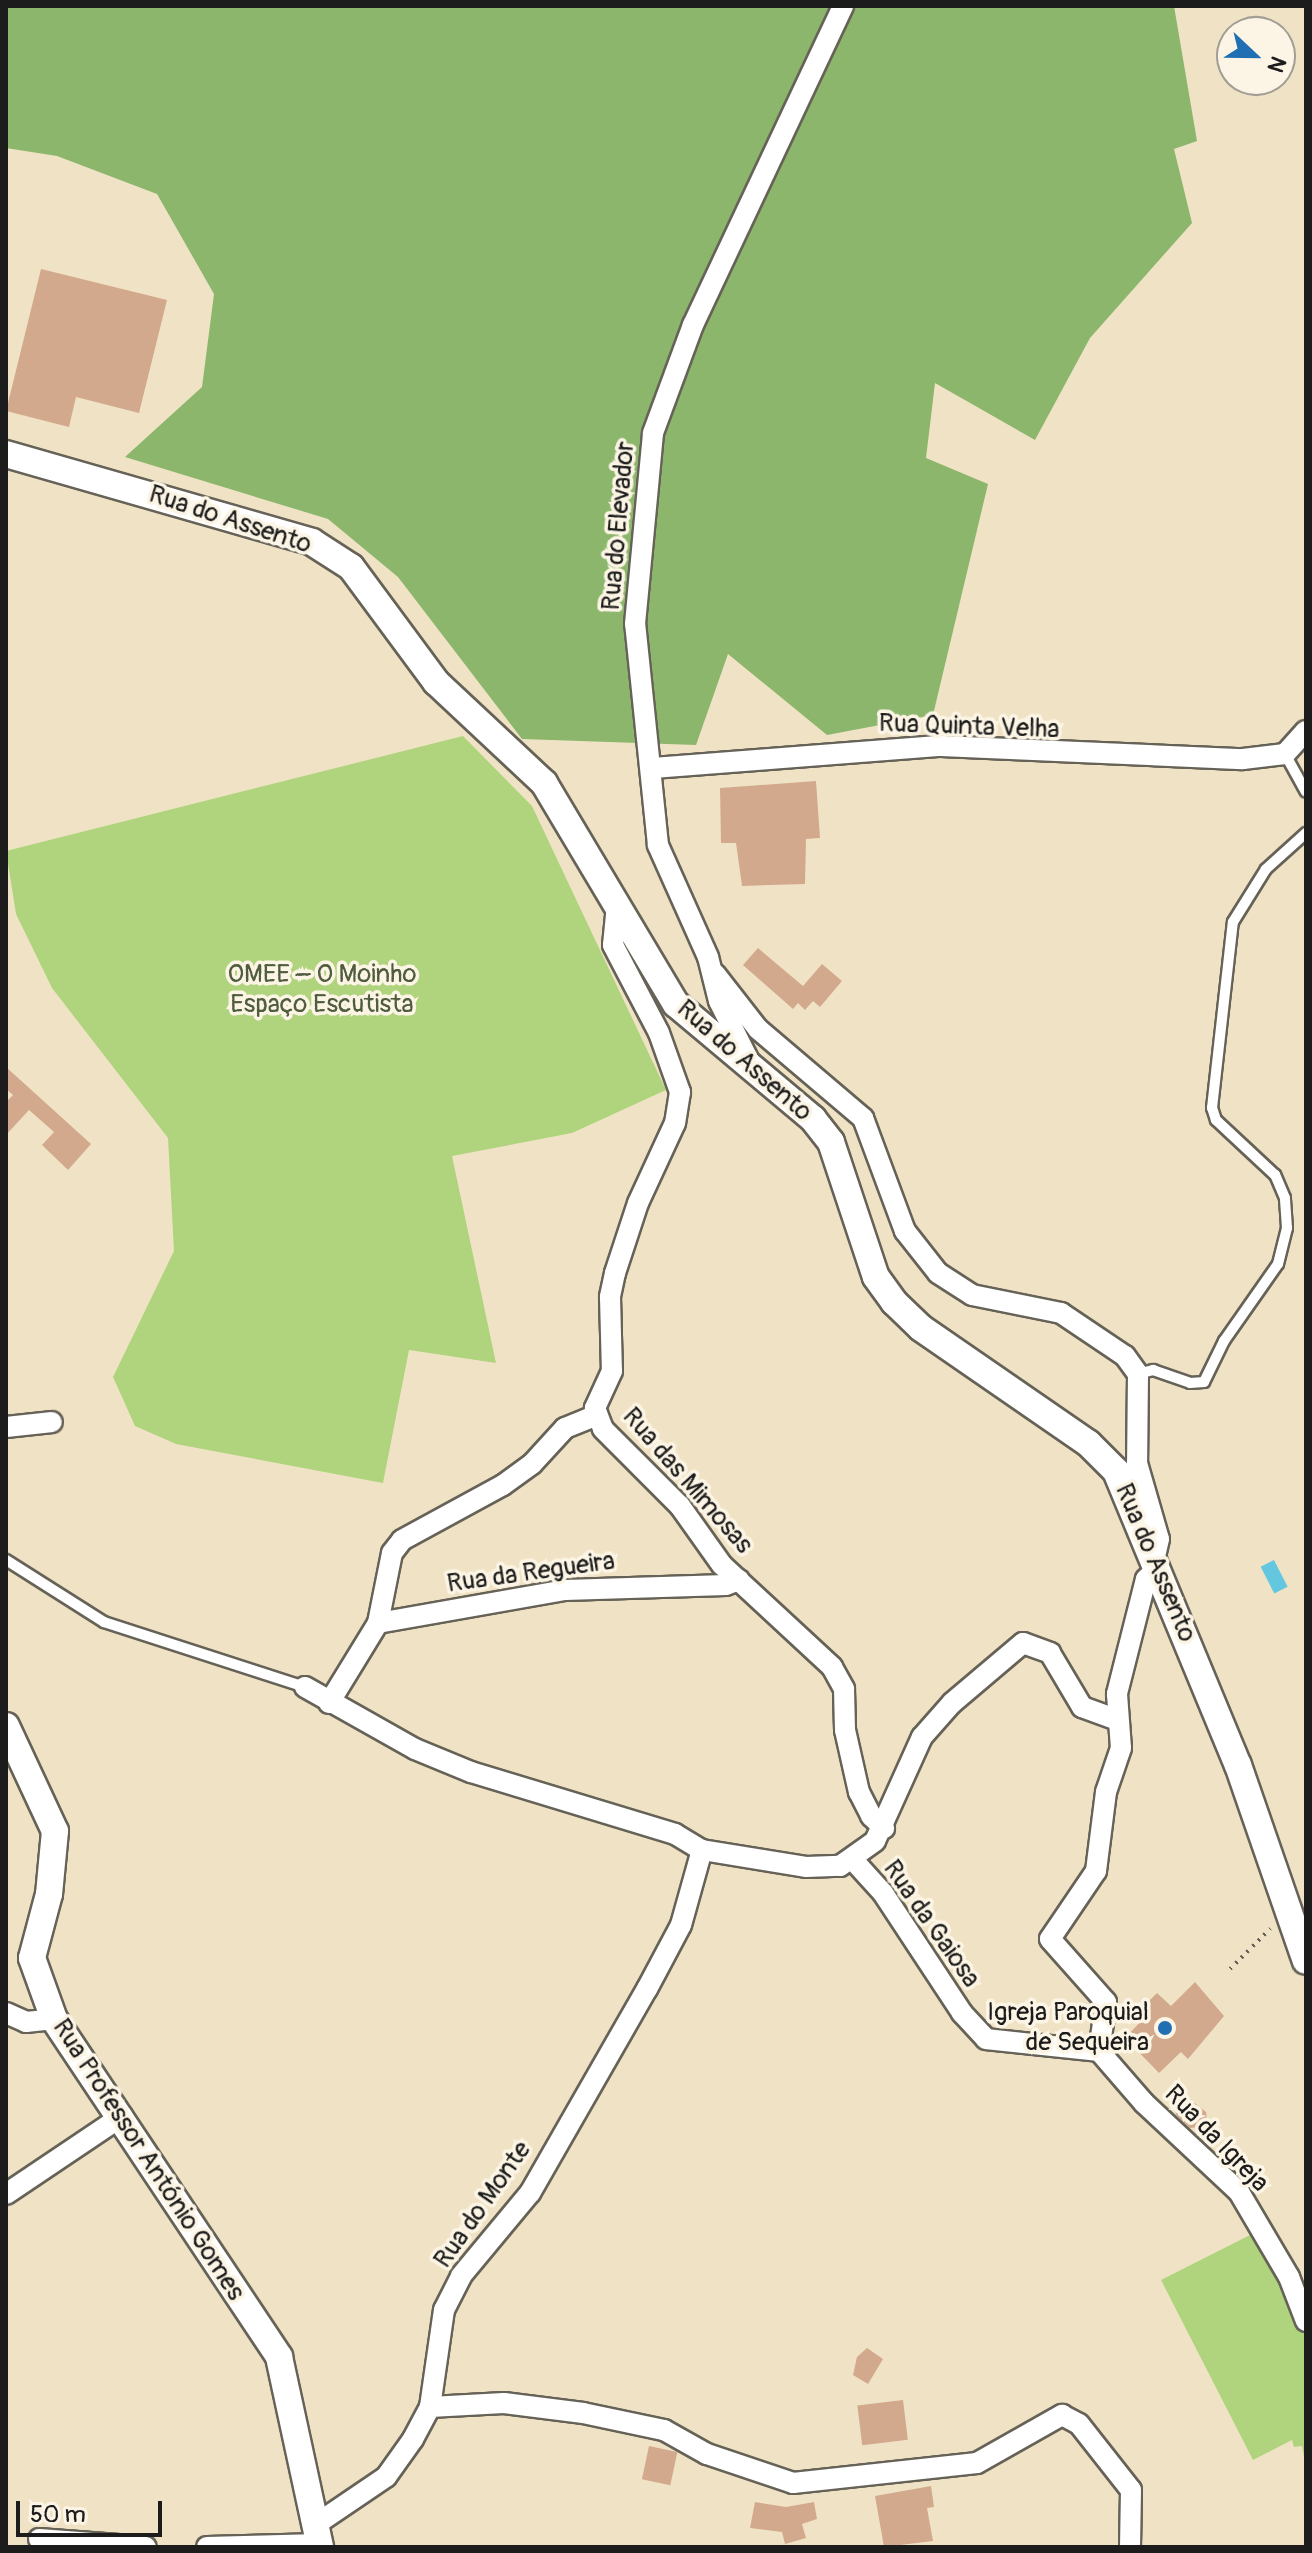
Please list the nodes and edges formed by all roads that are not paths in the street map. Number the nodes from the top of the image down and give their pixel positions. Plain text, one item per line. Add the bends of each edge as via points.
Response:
1 (843, 6) edge
2 (6, 454) edge
3 (1306, 731) edge
4 (1285, 754) junction
5 (653, 768) junction
6 (1306, 792) edge
7 (1306, 833) edge
8 (617, 905) junction
9 (712, 972) junction
10 (754, 1070) junction
11 (1138, 1374) junction
12 (597, 1415) junction
13 (52, 1422) dead end
14 (6, 1427) edge
15 (6, 1560) edge
16 (1157, 1562) junction
17 (739, 1580) junction
18 (378, 1623) junction
19 (305, 1687) joint
20 (329, 1703) junction
21 (1118, 1720) junction
22 (6, 1726) edge
23 (884, 1828) junction
24 (702, 1850) junction
25 (854, 1861) junction
26 (1306, 1961) edge
27 (6, 2013) edge
28 (54, 2019) junction
29 (1099, 2051) junction
30 (122, 2116) junction
31 (6, 2194) edge
32 (1306, 2321) edge
33 (430, 2407) junction
34 (39, 2539) dead end
35 (318, 2539) edge
36 (146, 2547) edge
37 (207, 2547) edge
38 (1130, 2547) edge

1 - 5 street, Rua do Elevador via 693,325 653,433 635,624
2 - 8 street, Rua do Assento via 267,526 312,542 351,567 436,682 544,783
3 - 4 street
4 - 5 street, Rua Quinta Velha via 1201,759 941,746
4 - 6 lane
5 - 9 street, Rua do Elevador via 658,845
7 - 11 lane via 1266,869 1233,922 1212,1108 1216,1120 1275,1175 1285,1198 1287,1228 1278,1264 1224,1341 1204,1382 1190,1383 1153,1370
8 - 10 street, Rua do Assento via 676,1004
8 - 12 street, Rua das Mimosas via 613,945 659,1033 680,1092 675,1123 638,1203 615,1273 610,1297 612,1371 595,1408
9 - 10 street, Rua do Elevador via 719,1001
9 - 11 street via 724,980 758,1029 863,1118 905,1231 938,1273 972,1295 1061,1313 1125,1356
10 - 16 street, Rua do Assento via 813,1119 831,1142 876,1277 894,1302 921,1328 1107,1462 1132,1498
11 - 16 street via 1137,1463 1159,1539
12 - 17 street, Rua das Mimosas via 603,1429 680,1506
12 - 18 street via 565,1428 532,1464 491,1492 402,1540 387,1568
13 - 14 street
15 - 19 lane via 104,1622
16 - 21 street via 1146,1579 1117,1694
16 - 26 street, Rua do Assento via 1238,1765
17 - 18 street, Rua da Regueira via 726,1585 565,1590
17 - 23 street, Rua das Mimosas via 832,1667 844,1689 845,1730 859,1792
18 - 20 street
19 - 20 street
20 - 24 street via 471,1772 675,1834
21 - 23 street via 1082,1707 1050,1653 1023,1643 952,1703 922,1737
21 - 29 street via 1121,1748 1106,1792 1096,1871 1050,1939 1106,2002
22 - 28 street, Rua Professor António Gomes via 55,1831 49,1894 32,1958
23 - 25 street
24 - 25 street via 806,1867
24 - 33 street, Rua do Monte via 681,1925 647,1989 530,2193 461,2276 444,2310
25 - 29 street, Rua da Gaiosa via 883,1893 962,2013 986,2039
27 - 28 street via 26,2022
28 - 30 street, Rua Professor António Gomes
29 - 32 street, Rua da Igreja via 1144,2103 1239,2192 1289,2277
30 - 31 street
30 - 35 street, Rua Professor António Gomes via 279,2357
33 - 35 street, Rua do Monte via 386,2477
33 - 38 street via 504,2403 583,2413 664,2430 768,2478 806,2484 977,2463 1062,2415 1079,2424 1131,2490
34 - 36 street
35 - 37 street

